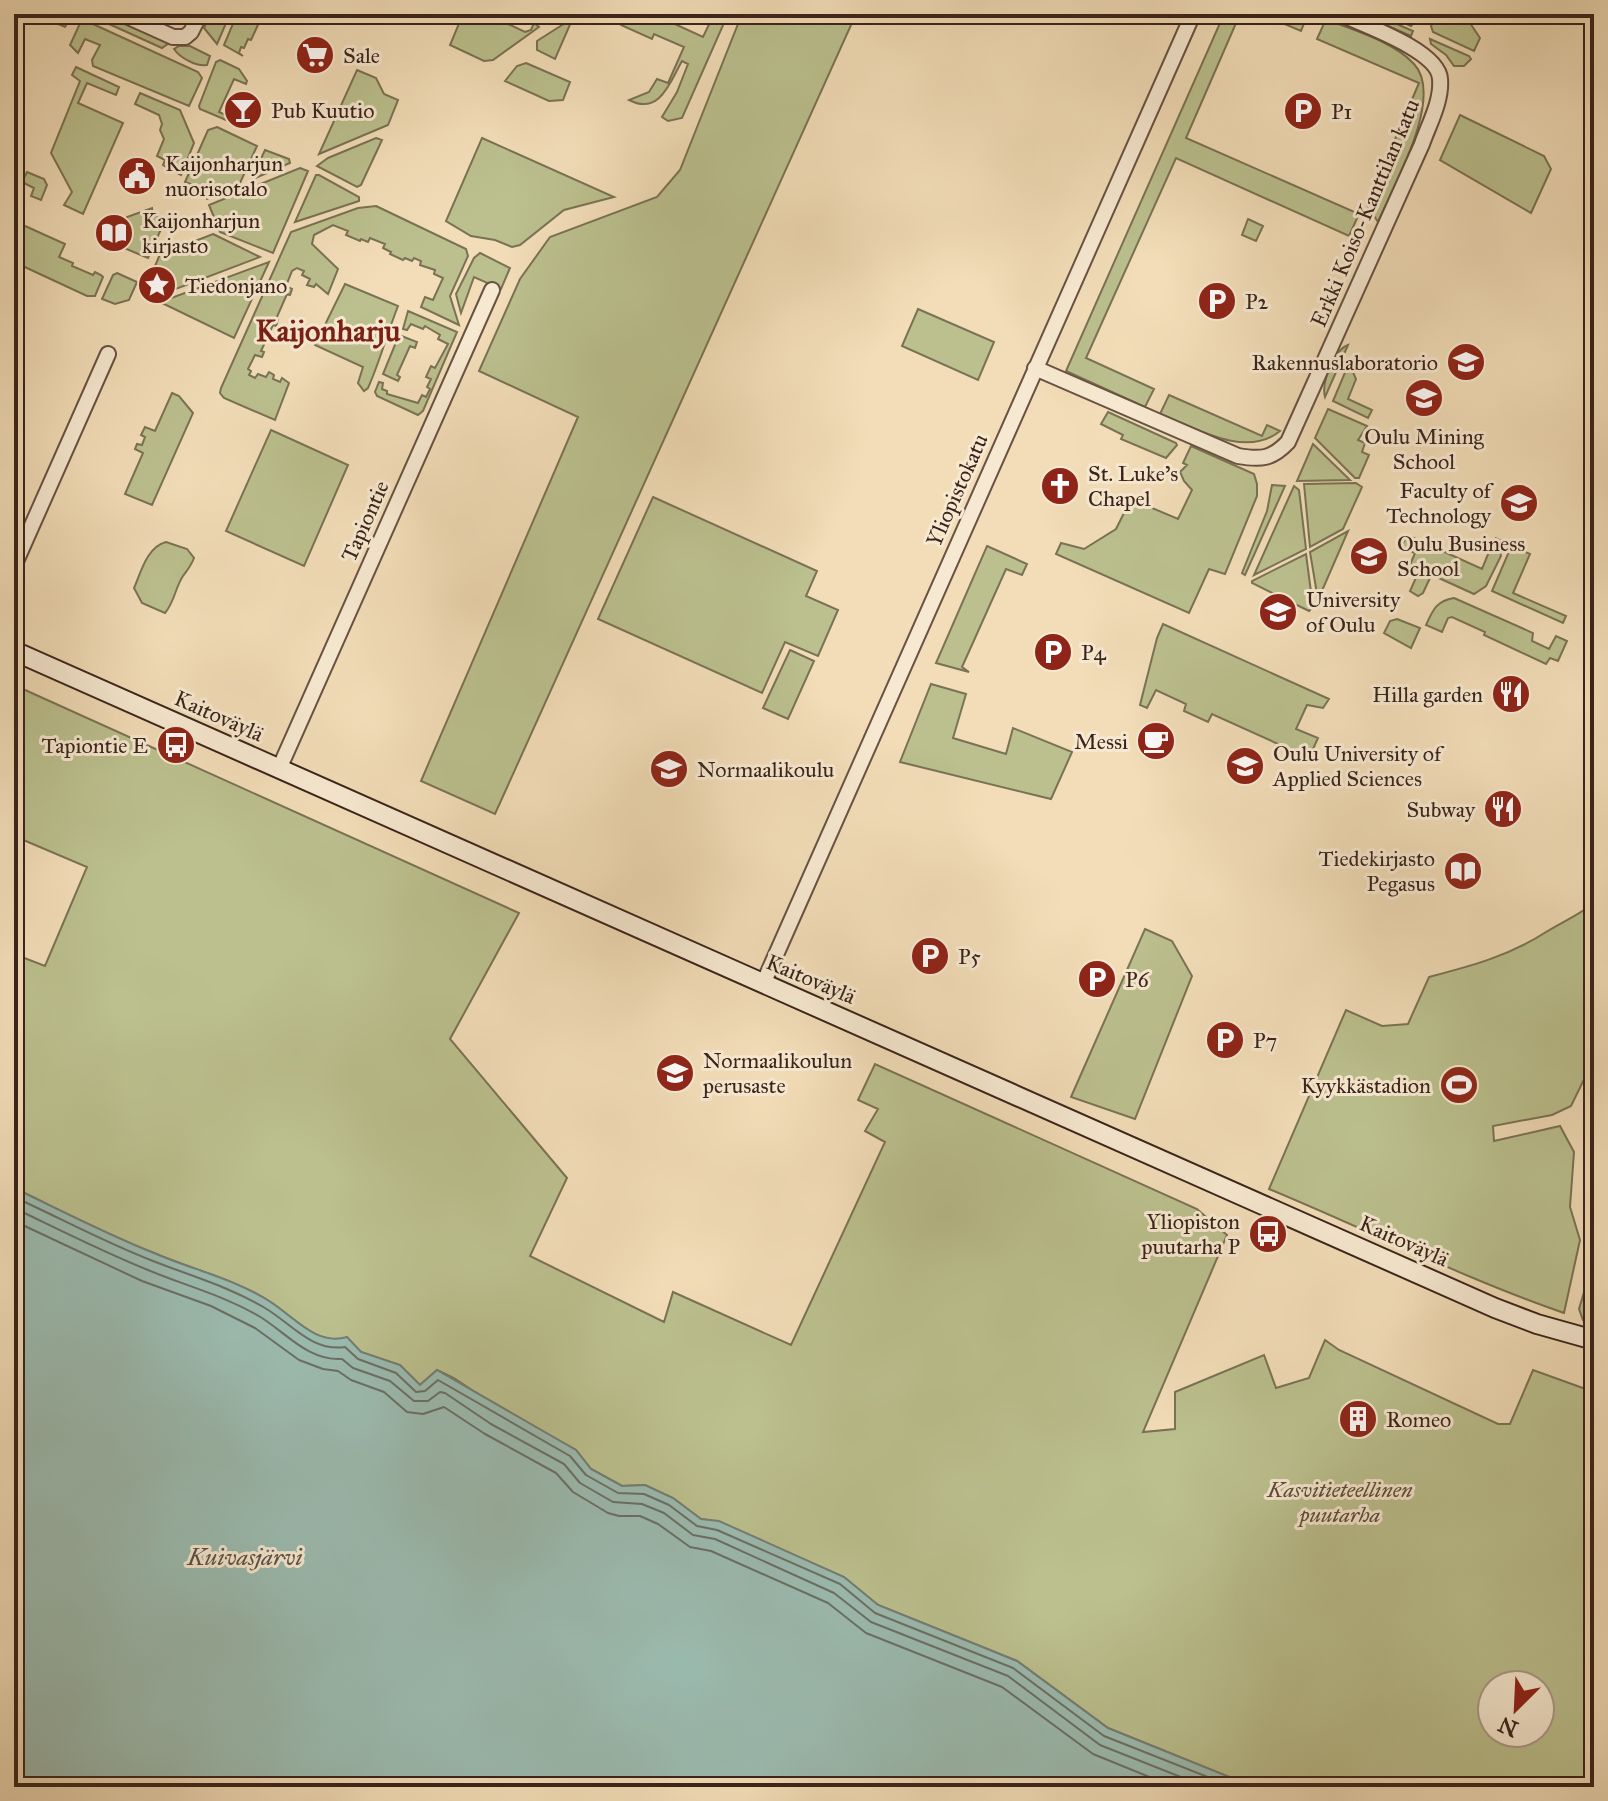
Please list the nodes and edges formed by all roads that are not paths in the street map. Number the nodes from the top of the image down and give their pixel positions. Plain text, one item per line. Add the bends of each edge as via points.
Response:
1 (122, 14) edge
2 (200, 14) edge
3 (1193, 14) edge
4 (1340, 14) edge
5 (492, 290) dead end
6 (108, 354) dead end
7 (1035, 368) junction
8 (21, 533) edge
9 (14, 566) edge
10 (14, 651) edge
11 (279, 769) junction
12 (763, 984) junction
13 (1594, 1340) edge

1 - 2 street via 173,37 191,32
3 - 7 street, Yliopistokatu
4 - 7 street, Erkki Koiso-Kanttilan katu via 1432,61 1441,75 1440,86 1422,144 1288,442 1267,458 1238,456
5 - 11 street, Tapiontie
6 - 8 street
7 - 12 street, Yliopistokatu
8 - 9 street
10 - 11 street, Kaitoväylä
11 - 12 street, Kaitoväylä
12 - 13 street, Kaitoväylä via 1495,1308

